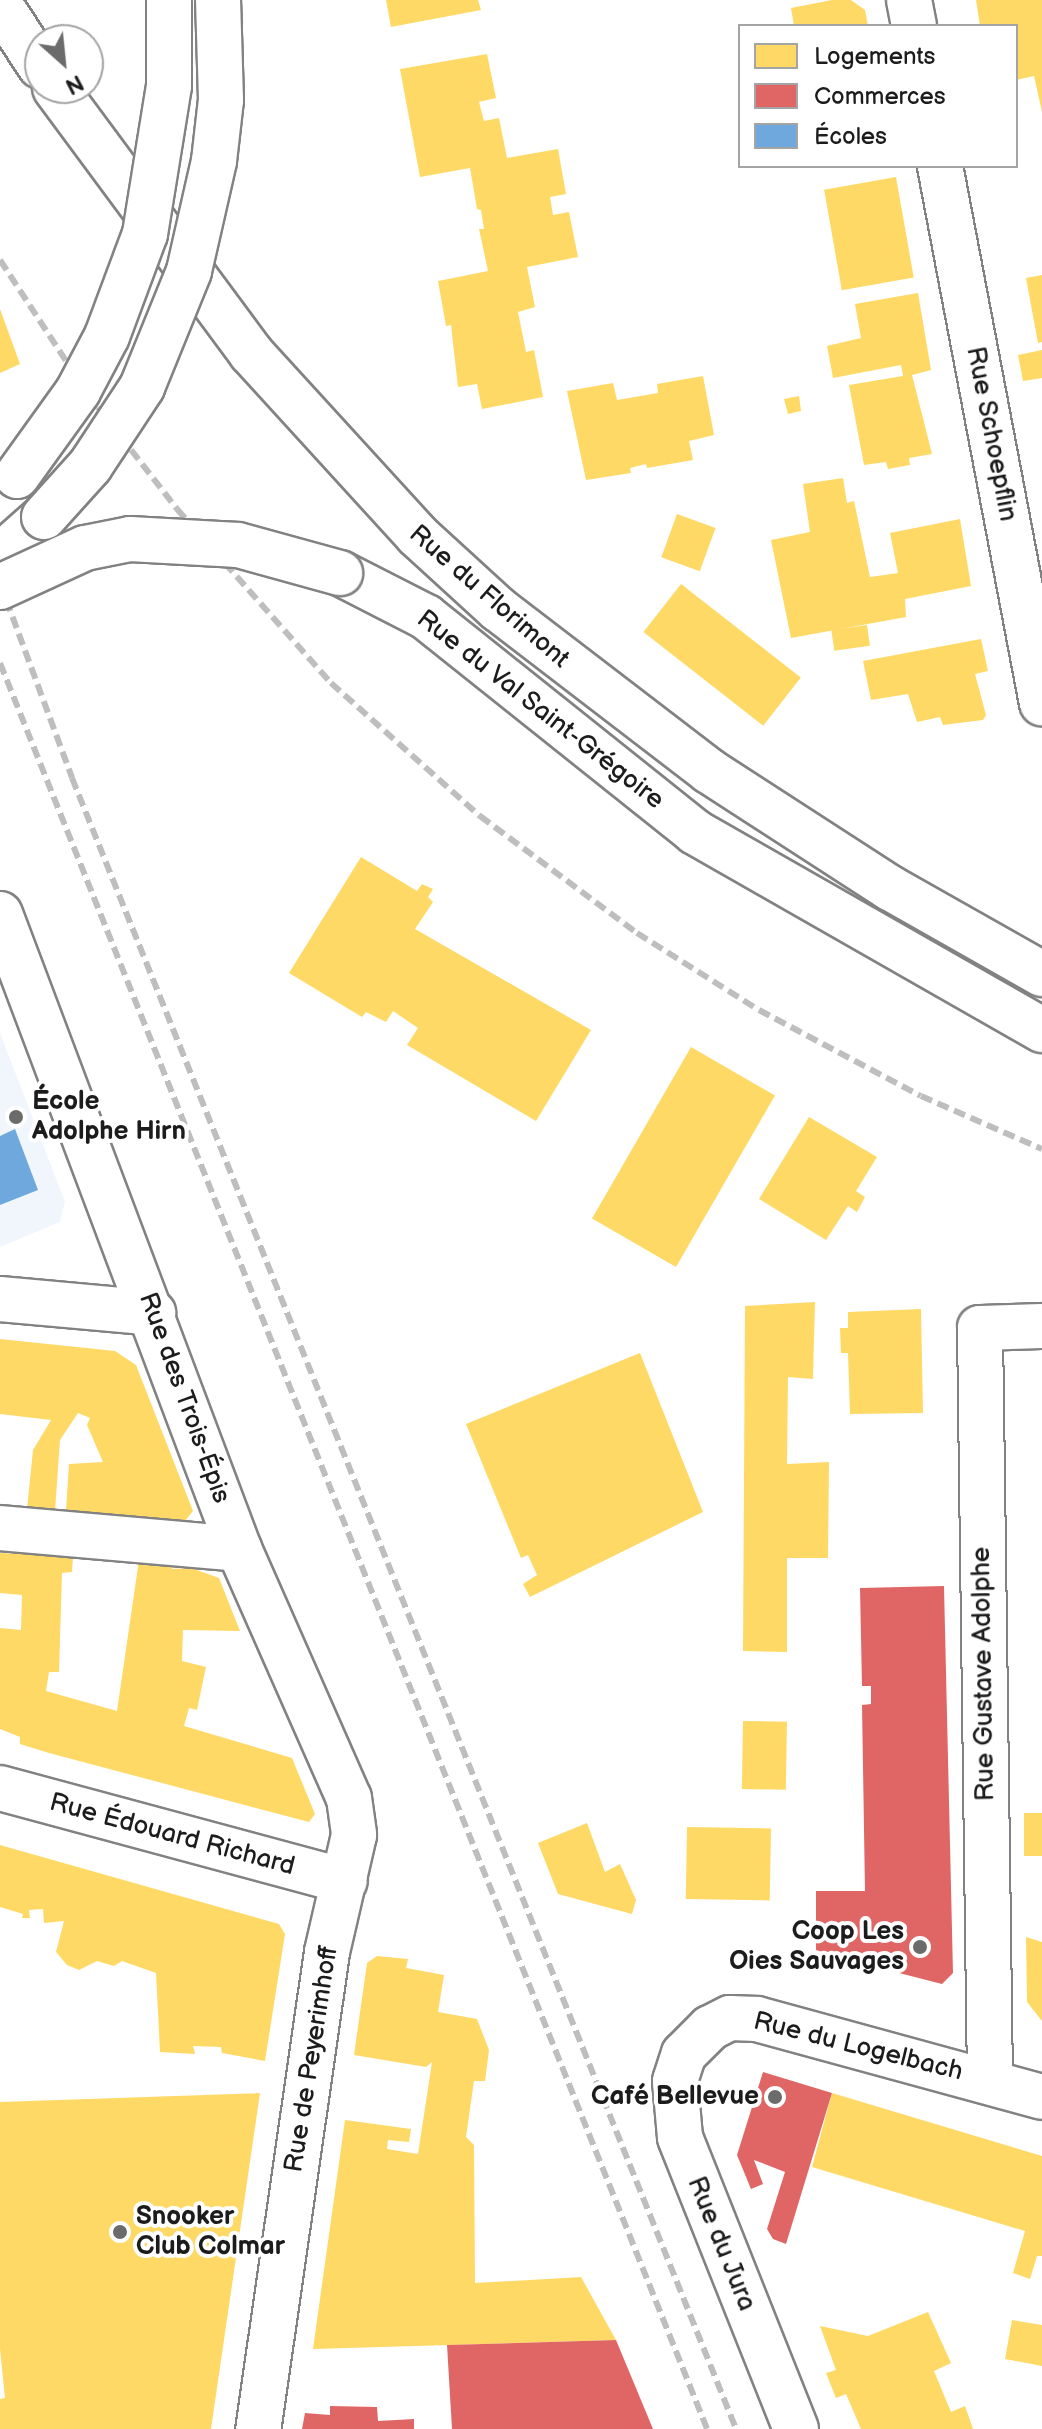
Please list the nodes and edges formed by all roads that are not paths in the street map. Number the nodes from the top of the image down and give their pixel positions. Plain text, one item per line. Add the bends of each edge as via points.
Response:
1 (169, 0) edge
2 (218, 0) edge
3 (909, 0) edge
4 (0, 5) edge
5 (914, 24) edge
6 (24, 42) edge
7 (67, 104) edge
8 (940, 168) edge
9 (0, 494) edge
10 (0, 556) edge
11 (0, 587) edge
12 (1042, 703) edge
13 (0, 914) edge
14 (1042, 974) edge
15 (1042, 1030) edge
16 (0, 1299) edge
17 (153, 1313) junction
18 (1042, 1326) edge
19 (0, 1528) edge
20 (239, 1549) junction
21 (0, 1788) edge
22 (345, 1881) junction
23 (684, 2054) joint
24 (990, 2081) junction
25 (1042, 2097) edge
26 (258, 2429) edge
27 (796, 2429) edge

1 - 9 street, bridge via 162,153 141,246 107,336 78,391
2 - 10 street, bridge via 221,100 214,161 189,271 142,387 90,466
3 - 5 street
4 - 6 street
7 - 14 street, Rue du Florimont via 251,353 373,490 498,609 709,771 890,888
8 - 12 street, Rue Schoepflin
11 - 15 street, Rue du Val Saint-Grégoire, bridge via 85,548 130,539 238,545 340,573 426,617 695,832
13 - 17 street, Rue des Trois-Épis
16 - 17 street
17 - 20 street, Rue des Trois-Épis
18 - 24 street, Rue Gustave Adolphe via 980,1328
19 - 20 street
20 - 22 street, Rue des Trois-Épis via 349,1798 354,1835
21 - 22 street, Rue Édouard Richard
22 - 26 street, Rue de Peyerimhoff via 327,1952
23 - 24 street, Rue du Logelbach via 710,2028 730,2018 757,2019
23 - 27 street, Rue du Jura via 675,2081 680,2137
24 - 25 street, Rue du Logelbach

